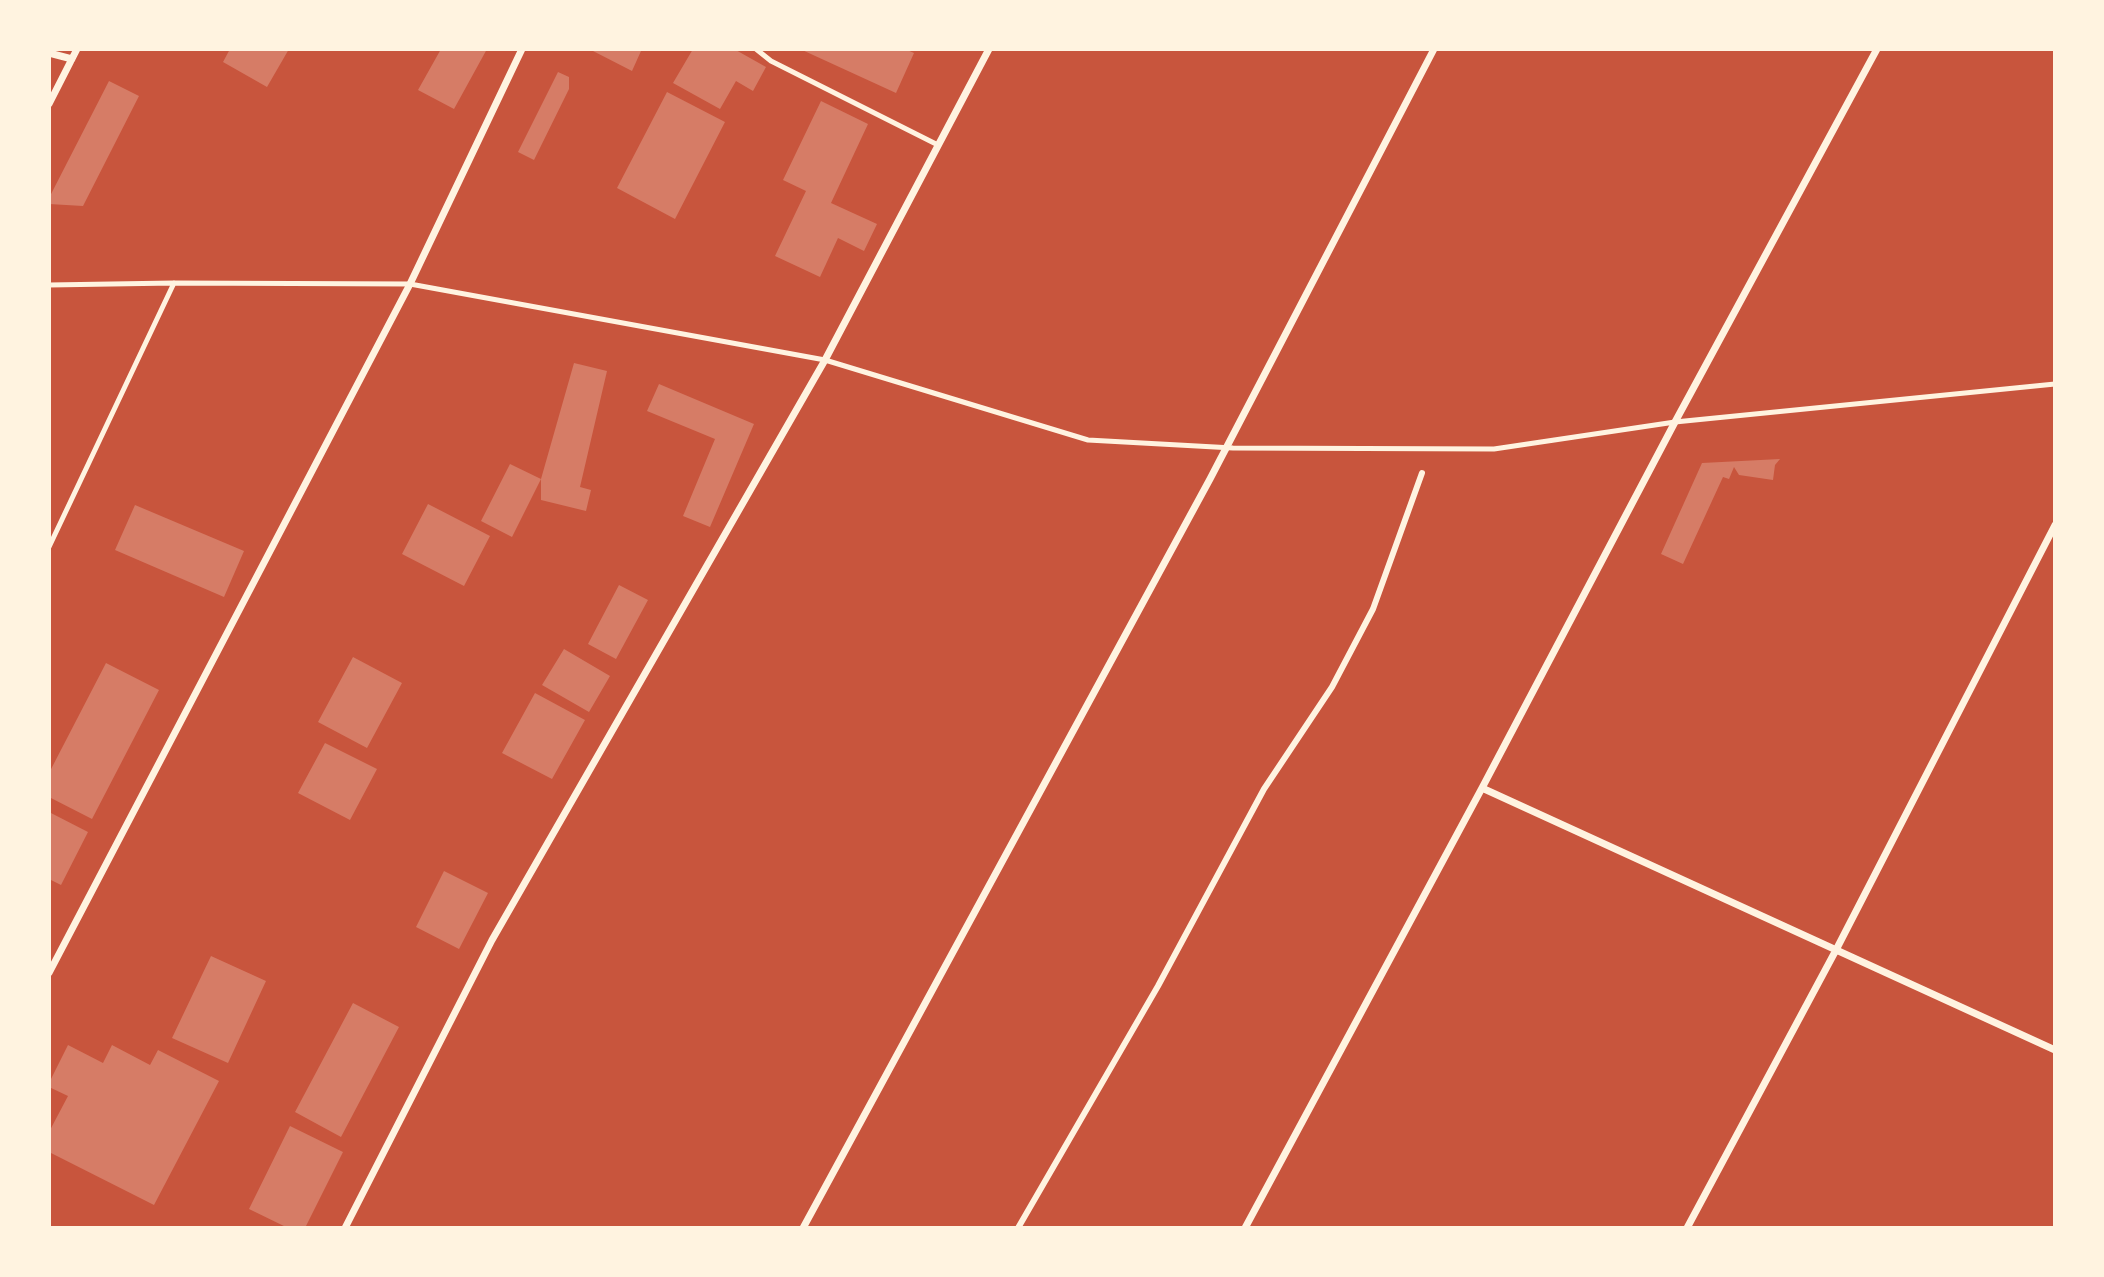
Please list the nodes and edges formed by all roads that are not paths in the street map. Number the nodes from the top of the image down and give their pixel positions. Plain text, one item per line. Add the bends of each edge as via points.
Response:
1 (77, 49) edge
2 (522, 49) edge
3 (756, 49) edge
4 (989, 49) edge
5 (1434, 49) edge
6 (1877, 49) edge
7 (49, 53) edge
8 (72, 59) junction
9 (49, 104) edge
10 (938, 145) junction
11 (174, 283) junction
12 (410, 284) junction
13 (49, 285) edge
14 (825, 360) junction
15 (2055, 384) edge
16 (1675, 422) junction
17 (1422, 473) dead end
18 (2055, 525) edge
19 (49, 547) edge
20 (1482, 788) junction
21 (1836, 950) junction
22 (49, 972) edge
23 (2055, 1050) edge
24 (345, 1228) edge
25 (803, 1228) edge
26 (1018, 1228) edge
27 (1245, 1228) edge
28 (1687, 1228) edge

1 - 8 street
2 - 12 street
3 - 10 lane via 771,61
4 - 10 street
5 - 25 street via 1210,480
6 - 16 street
7 - 8 street
8 - 9 street
10 - 14 street
11 - 12 lane
11 - 13 lane
11 - 19 lane
12 - 14 lane
12 - 22 street
14 - 16 lane via 1088,440 1233,448 1494,449
14 - 24 street via 492,940
15 - 16 lane
16 - 20 street
17 - 26 street via 1367,621 1332,687 1264,789 1158,986
18 - 21 street
20 - 21 street
20 - 27 street
21 - 23 street
21 - 28 street

